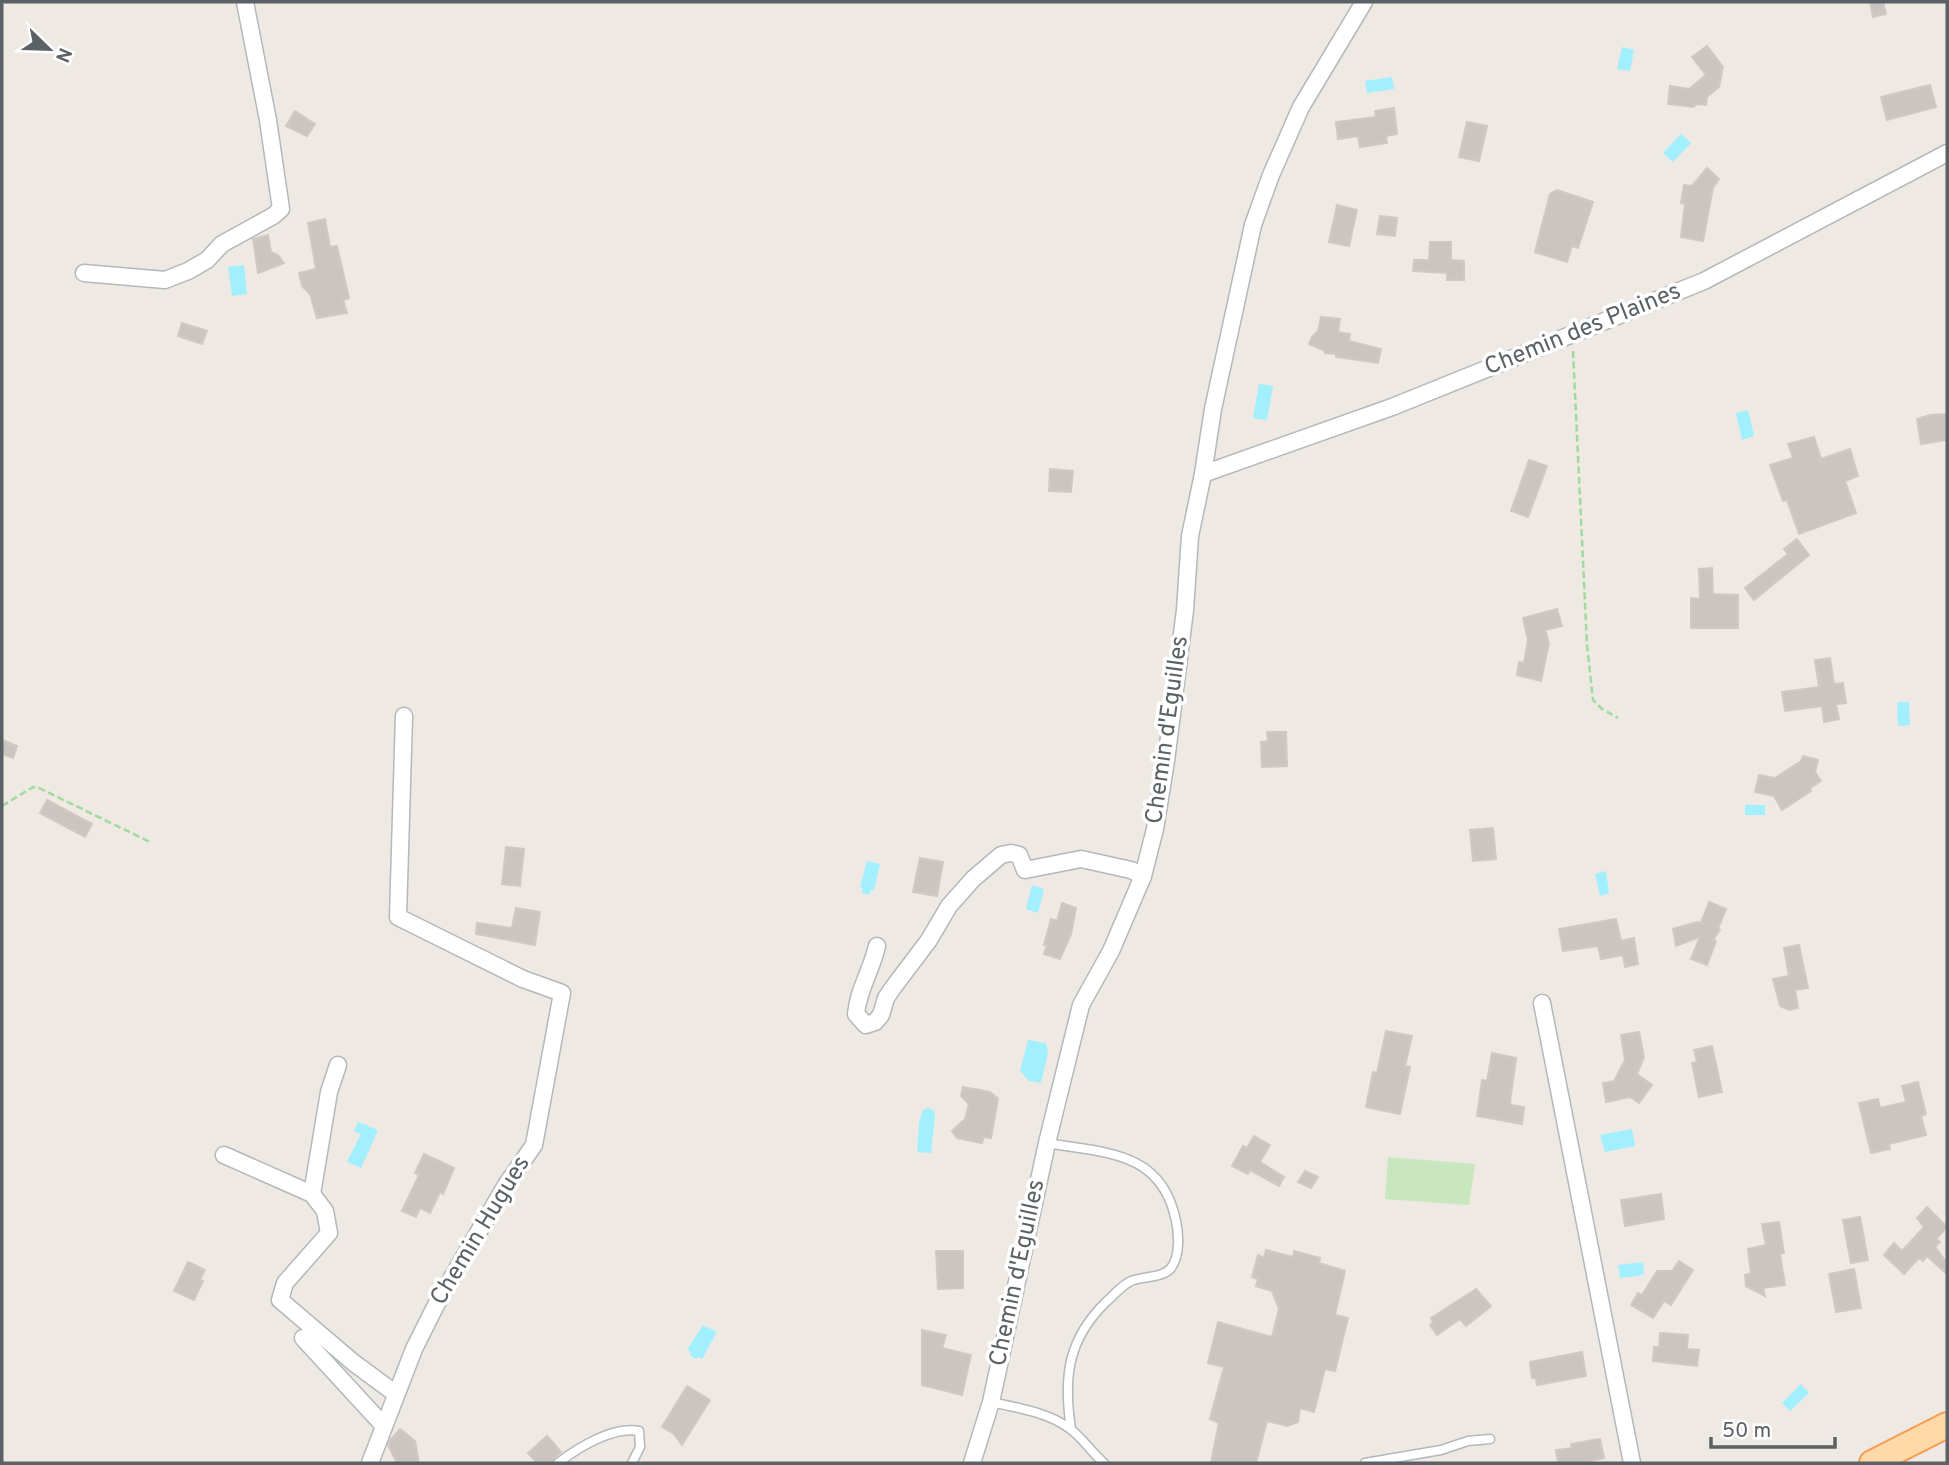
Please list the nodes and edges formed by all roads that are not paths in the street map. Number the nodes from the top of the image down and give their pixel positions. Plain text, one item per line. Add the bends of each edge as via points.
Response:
1 (245, 2) edge
2 (1364, 2) edge
3 (1947, 153) edge
4 (84, 274) dead end
5 (1203, 474) junction
6 (404, 716) dead end
7 (1143, 876) junction
8 (877, 946) dead end
9 (1542, 1003) dead end
10 (338, 1065) dead end
11 (1047, 1143) junction
12 (225, 1155) dead end
13 (312, 1194) junction
14 (303, 1338) dead end
15 (396, 1394) junction
16 (991, 1402) junction
17 (1947, 1425) edge
18 (384, 1426) junction
19 (1071, 1429) junction
20 (1490, 1439) dead end
21 (370, 1463) edge
22 (558, 1463) edge
23 (632, 1463) edge
24 (972, 1463) edge
25 (1104, 1463) edge
26 (1365, 1463) edge
27 (1632, 1463) edge
28 (1872, 1463) edge

1 - 4 street via 281,209 222,244 207,260 165,280
2 - 5 street, Chemin d'Eguilles via 1301,107 1253,225
3 - 5 street, Chemin des Plaines via 1704,281 1392,407
5 - 7 street, Chemin d'Eguilles via 1190,536 1166,761
6 - 15 street, Chemin Hugues via 398,917 523,979 562,993 534,1145 436,1305
7 - 8 street via 1081,859 1025,870 1019,855 1001,855 949,906 886,998 881,1015 866,1025 856,1014 857,1005
7 - 11 street, Chemin d'Eguilles via 1111,951 1081,1005
9 - 27 street
10 - 13 street via 328,1092
11 - 16 street, Chemin d'Eguilles
11 - 19 lane via 1122,1157 1146,1167 1169,1195 1178,1231 1172,1266 1129,1282 1100,1308 1075,1344 1069,1373
12 - 13 street
13 - 15 street via 325,1211 329,1233 285,1283 280,1300
14 - 18 street
15 - 18 street, Chemin Hugues
16 - 19 lane via 1045,1416
16 - 24 street, Chemin d'Eguilles
17 - 28 main road
18 - 21 street, Chemin Hugues
19 - 25 lane
20 - 26 lane
22 - 23 lane via 626,1429 639,1432 640,1447

